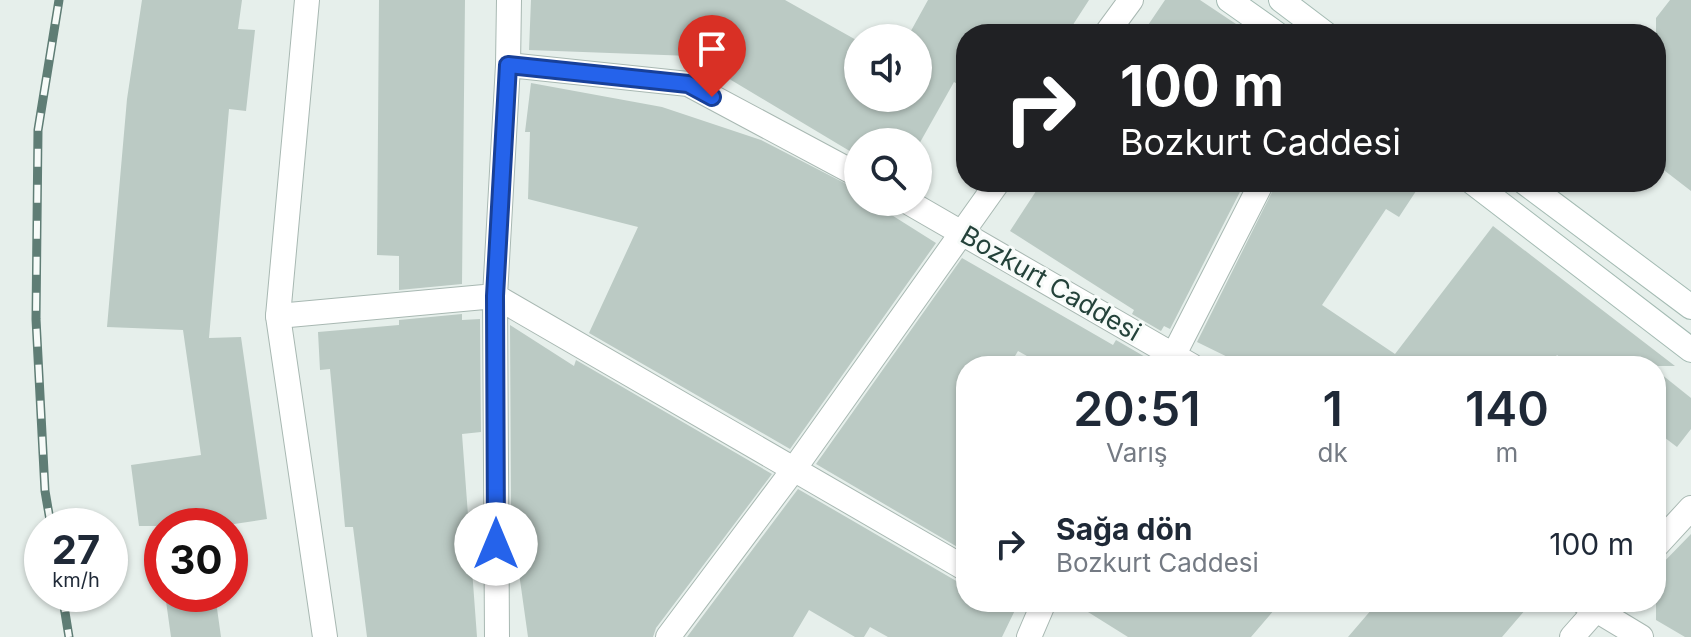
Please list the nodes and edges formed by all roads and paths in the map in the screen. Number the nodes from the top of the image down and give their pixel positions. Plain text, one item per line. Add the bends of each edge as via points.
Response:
1 (307, 0) edge
2 (509, 0) edge
3 (1131, 0) edge
4 (1229, 0) edge
5 (1281, 0) edge
6 (1113, 24) edge
7 (1263, 24) edge
8 (1313, 24) edge
9 (508, 65) junction
10 (844, 168) edge
11 (991, 192) edge
12 (1257, 192) edge
13 (1485, 192) edge
14 (1537, 192) edge
15 (932, 215) edge
16 (962, 231) junction
17 (495, 296) junction
18 (1691, 307) edge
19 (278, 316) junction
20 (1691, 350) edge
21 (1168, 356) edge
22 (1181, 356) edge
23 (794, 469) junction
24 (1691, 508) edge
25 (1666, 535) edge
26 (956, 563) edge
27 (1034, 612) edge
28 (1589, 612) edge
29 (1604, 612) edge
30 (325, 637) edge
31 (497, 637) edge
32 (668, 637) edge
33 (1029, 637) edge
34 (1572, 637) edge
35 (1641, 637) edge

1 - 19 street
2 - 9 street
3 - 6 street
4 - 7 street
5 - 8 street
9 - 10 street via 688,84
9 - 17 street
11 - 16 street
12 - 22 street
13 - 20 street
14 - 18 street
15 - 16 street, Bozkurt Caddesi
16 - 21 street, Bozkurt Caddesi
16 - 23 street
17 - 19 street
17 - 23 street
17 - 31 street
19 - 30 street
23 - 26 street
23 - 32 street
24 - 25 street
27 - 33 street
28 - 34 street
29 - 35 street

